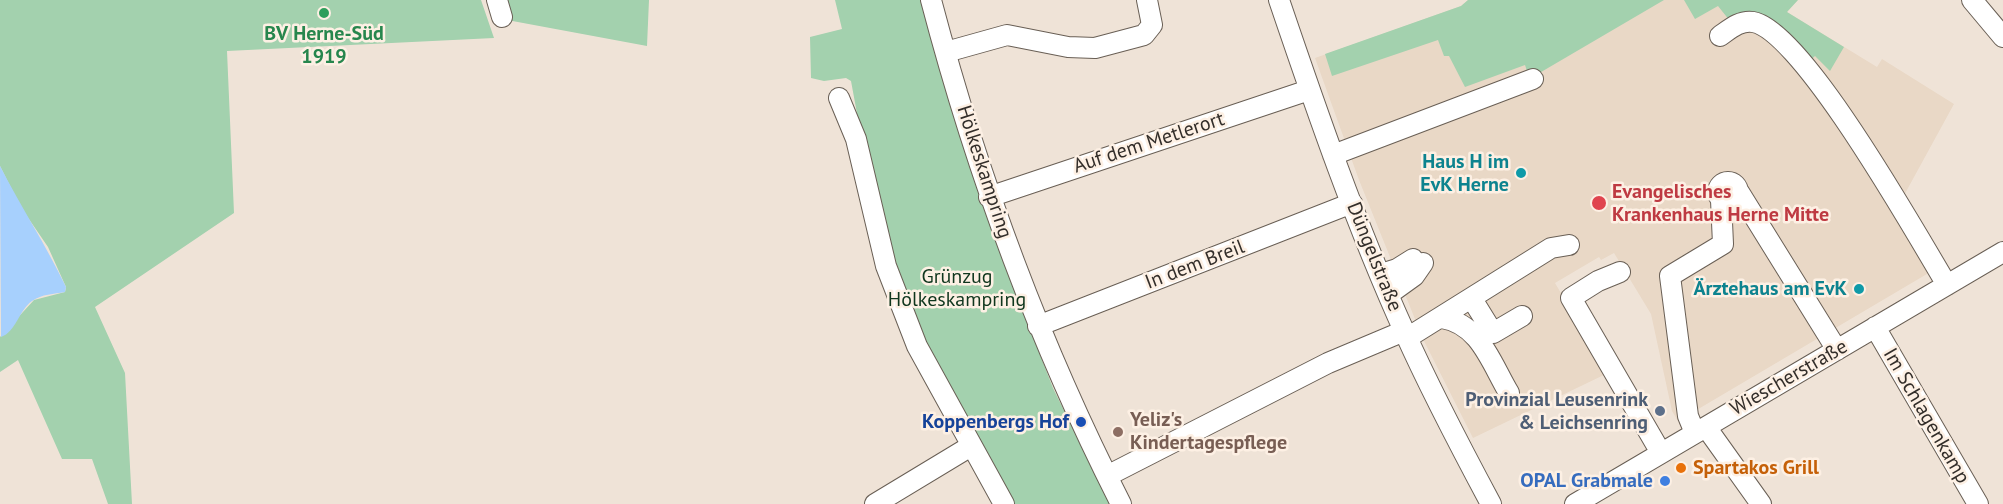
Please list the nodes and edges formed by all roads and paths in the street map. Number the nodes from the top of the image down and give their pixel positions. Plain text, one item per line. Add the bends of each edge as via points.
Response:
1 (931, 0) edge
2 (1147, 0) edge
3 (1279, 0) edge
4 (1972, 0) edge
5 (1720, 36) dead end
6 (2003, 38) edge
7 (946, 52) junction
8 (1533, 79) dead end
9 (1309, 90) junction
10 (839, 98) dead end
11 (1333, 155) junction
12 (989, 196) junction
13 (1352, 203) junction
14 (1569, 245) dead end
15 (2003, 252) edge
16 (1620, 272) dead end
17 (1381, 274) junction
18 (1947, 285) junction
19 (1389, 294) junction
20 (1472, 298) junction
21 (1522, 316) dead end
22 (1442, 318) junction
23 (1038, 326) junction
24 (1875, 327) junction
25 (1405, 334) junction
26 (1837, 350) junction
27 (1509, 393) dead end
28 (1700, 430) junction
29 (971, 446) junction
30 (1661, 453) junction
31 (1107, 476) junction
32 (875, 504) edge
33 (1004, 504) edge
34 (1121, 504) edge
35 (1491, 504) edge
36 (1575, 504) edge
37 (1761, 504) edge
38 (1978, 504) edge

1 - 7 street, Hölkeskampring
2 - 7 street via 1152,26 1144,35 1082,49 1007,35
3 - 9 street, Düngelstraße
4 - 6 street
5 - 18 street via 1741,23 1753,22 1788,45 1839,111
7 - 12 street, Hölkeskampring
8 - 11 street
9 - 11 street, Düngelstraße
9 - 12 street, Auf dem Metlerort
10 - 29 street via 856,139 886,266 917,346
11 - 13 street, Düngelstraße
12 - 23 street, Hölkeskampring
13 - 17 street, Düngelstraße
13 - 23 street, In dem Breil
14 - 20 street via 1551,248
15 - 18 street, Wiescherstraße
16 - 30 street via 1571,298
17 - 19 street, Düngelstraße
17 - 19 street via 1418,261 1414,276
18 - 24 street, Wiescherstraße
19 - 25 street, Düngelstraße
20 - 21 street via 1493,333
20 - 22 street
22 - 25 street
22 - 27 street via 1461,322 1474,332
23 - 31 street, Hölkeskampring
24 - 26 street, Wiescherstraße
24 - 38 street, Im Schlagenkamp
25 - 31 street via 1328,363
25 - 35 street, Düngelstraße
26 - 28 street, Wiescherstraße
26 - 28 street via 1730,196 1724,244 1670,276 1690,381 1688,416
28 - 30 street, Wiescherstraße
28 - 37 street
29 - 32 street
29 - 33 street
30 - 36 street, Wiescherstraße
31 - 34 street, Hölkeskampring

